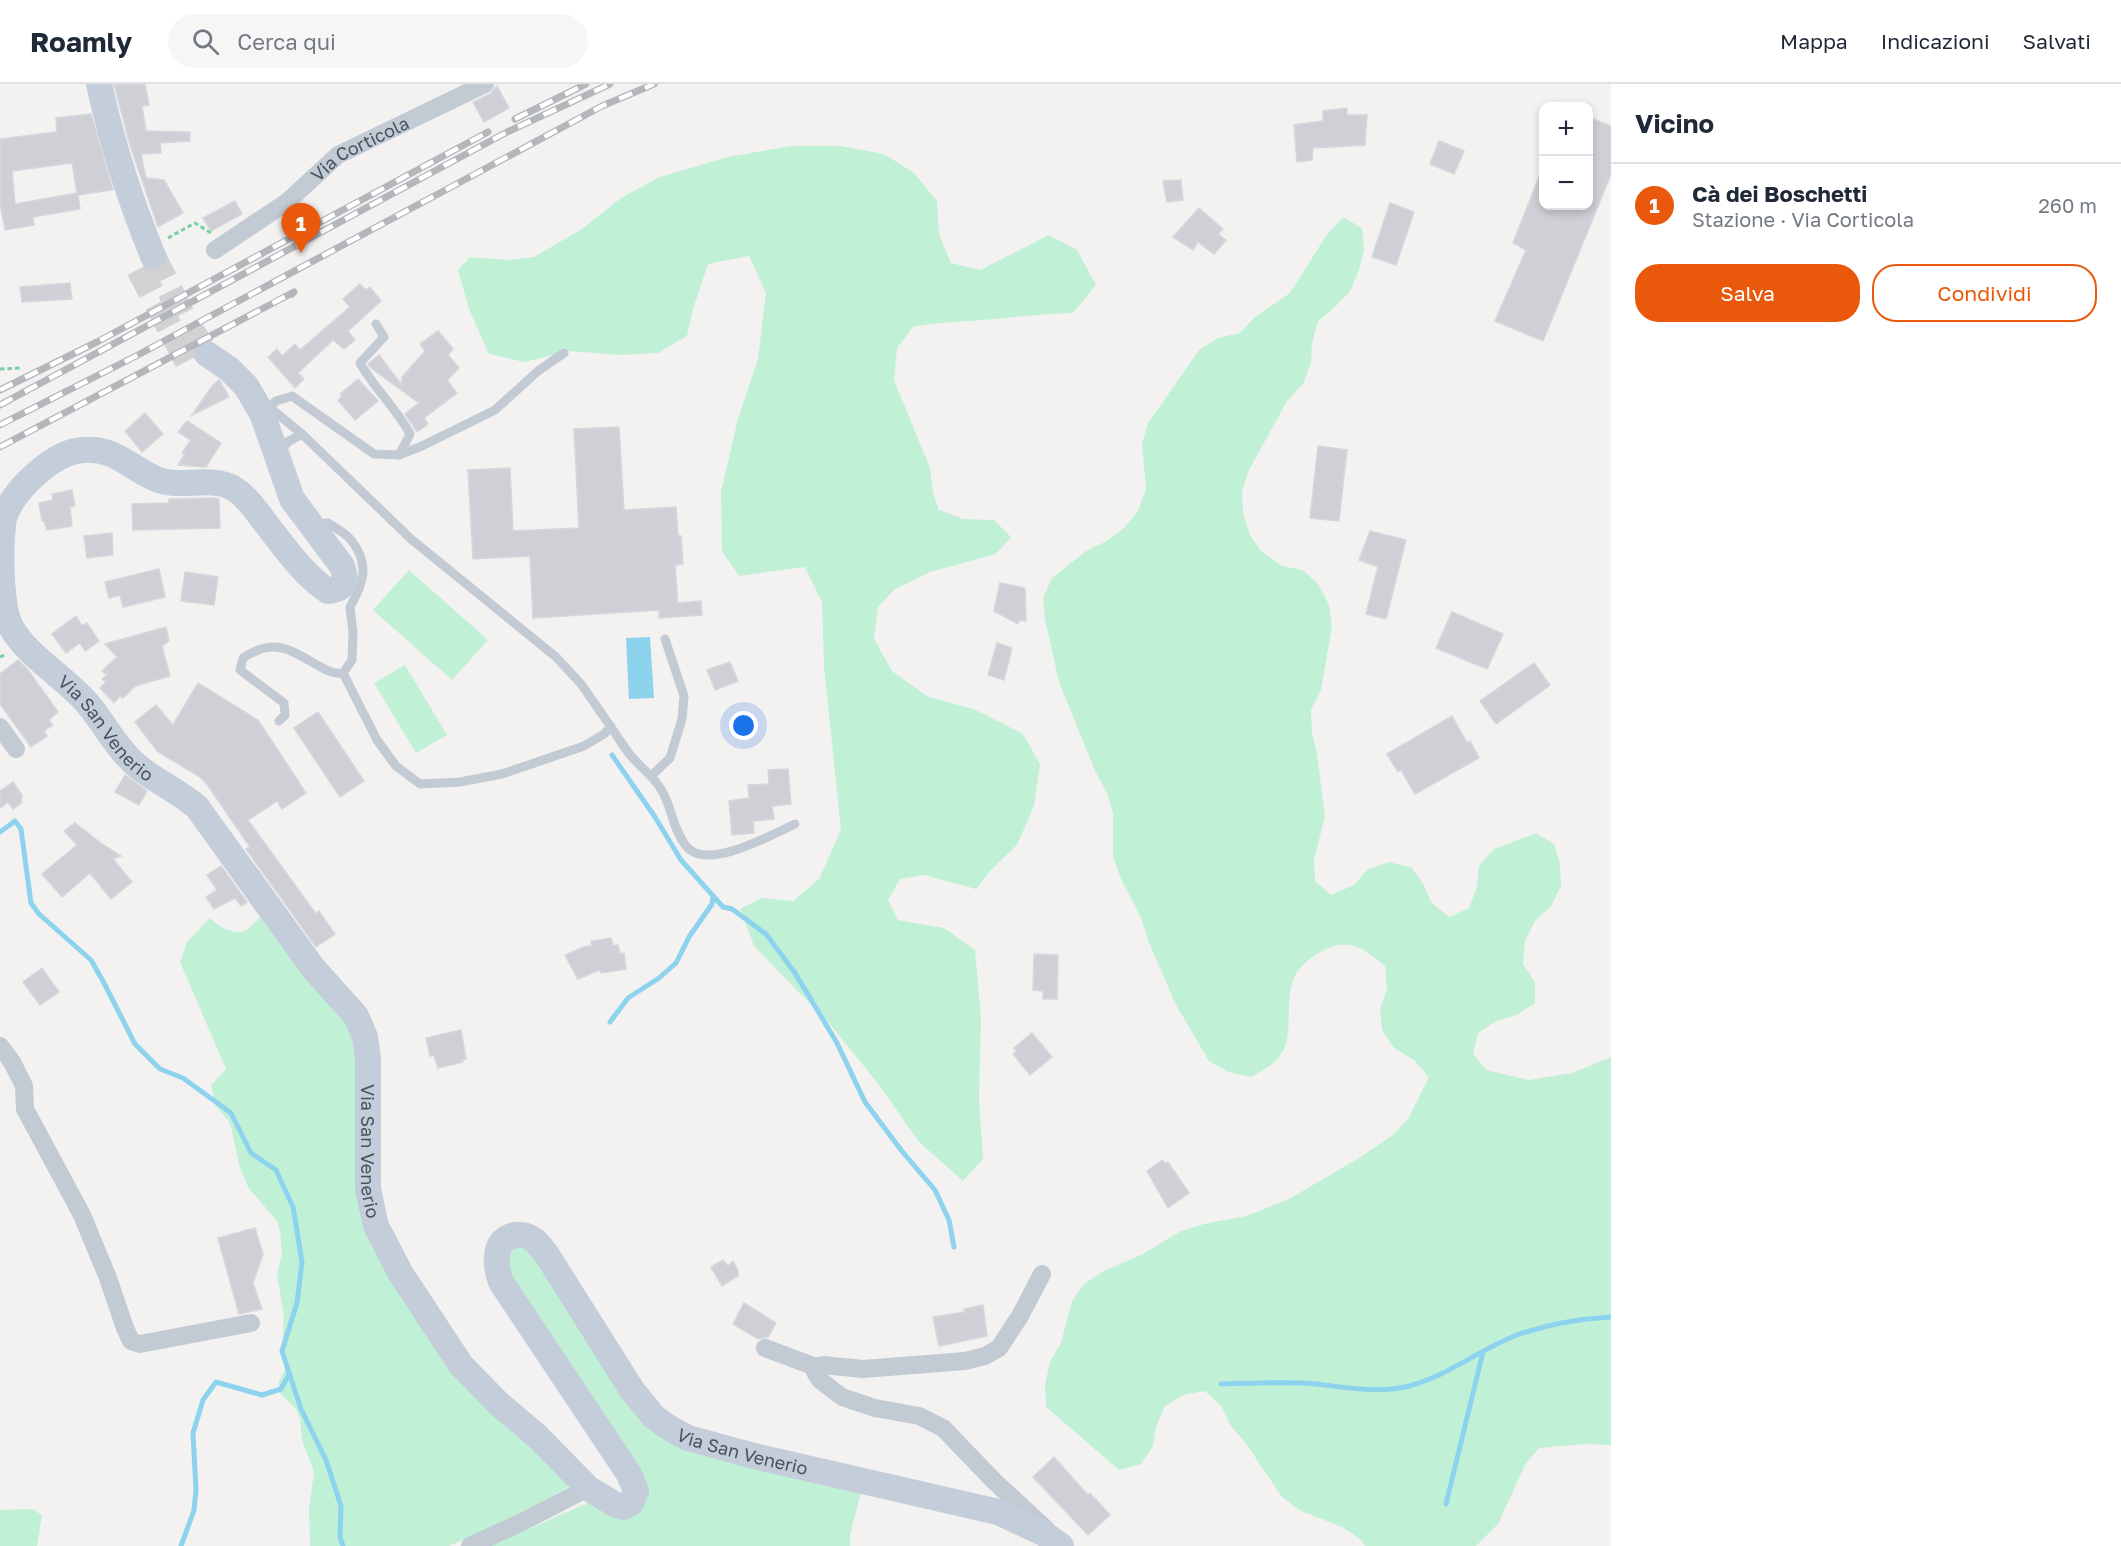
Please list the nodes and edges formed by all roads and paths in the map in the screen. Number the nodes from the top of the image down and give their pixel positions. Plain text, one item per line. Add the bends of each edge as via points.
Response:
1 (99, 84) edge
2 (485, 84) edge
3 (124, 178) junction
4 (142, 228) junction
5 (219, 247) joint
6 (376, 324) dead end
7 (564, 353) dead end
8 (207, 362) tunnel mouth
9 (21, 368) dead end
10 (0, 369) edge
11 (265, 410) junction
12 (302, 434) junction
13 (277, 453) junction
14 (399, 455) junction
15 (311, 525) junction
16 (665, 639) dead end
17 (343, 673) junction
18 (279, 721) dead end
19 (0, 727) edge
20 (611, 727) junction
21 (16, 749) dead end
22 (651, 776) junction
23 (795, 824) dead end
24 (0, 1046) edge
25 (1042, 1274) dead end
26 (251, 1323) dead end
27 (765, 1348) dead end
28 (816, 1367) junction
29 (588, 1488) junction
30 (470, 1546) edge
31 (1061, 1546) edge

1 - 3 street
2 - 5 street, Via Corticola via 338,155 287,202
3 - 4 street
3 - 4 street via 126,228 146,262
4 - 5 path via 154,236 168,238 195,223 214,235
6 - 14 lane via 384,337 360,363 410,434
7 - 14 lane via 495,410
8 - 11 street, Via San Venerio via 246,386
9 - 10 path
11 - 12 lane
11 - 13 street, Via San Venerio
11 - 14 lane via 276,400 292,396 374,454
12 - 13 lane
12 - 20 lane via 411,539 556,657
13 - 15 street, Via San Venerio via 292,499
15 - 17 lane via 328,523 351,539 364,566 360,591 350,607 352,660
15 - 29 street, Via San Venerio via 342,566 345,583 339,590 328,591 319,585 249,502 231,487 215,482 165,482 120,456 101,451 66,454 26,484 4,518 0,567 5,610 17,637 86,701 140,768 197,807 313,968 356,1016 368,1058 366,1157 376,1226 400,1274 461,1365
16 - 22 lane via 684,696 682,719 670,758
17 - 18 lane via 333,674 276,645 257,649 243,658 240,670 284,703 285,715
17 - 20 lane via 377,740 396,766 420,784 460,783 502,774 584,746
19 - 21 street
20 - 22 lane via 632,758
22 - 23 lane via 662,790 686,847 698,855 732,851
24 - 26 street via 24,1086 25,1109 81,1215 131,1341 140,1344
25 - 28 street via 999,1348 985,1356 863,1369
27 - 28 street
28 - 31 street via 820,1380 842,1397 920,1416 944,1428
29 - 30 street
29 - 31 street, Via San Venerio via 624,1507 631,1503 636,1491 629,1474 501,1282 496,1258 504,1238 521,1235 536,1242 632,1390 671,1429 688,1438 754,1456 998,1512

